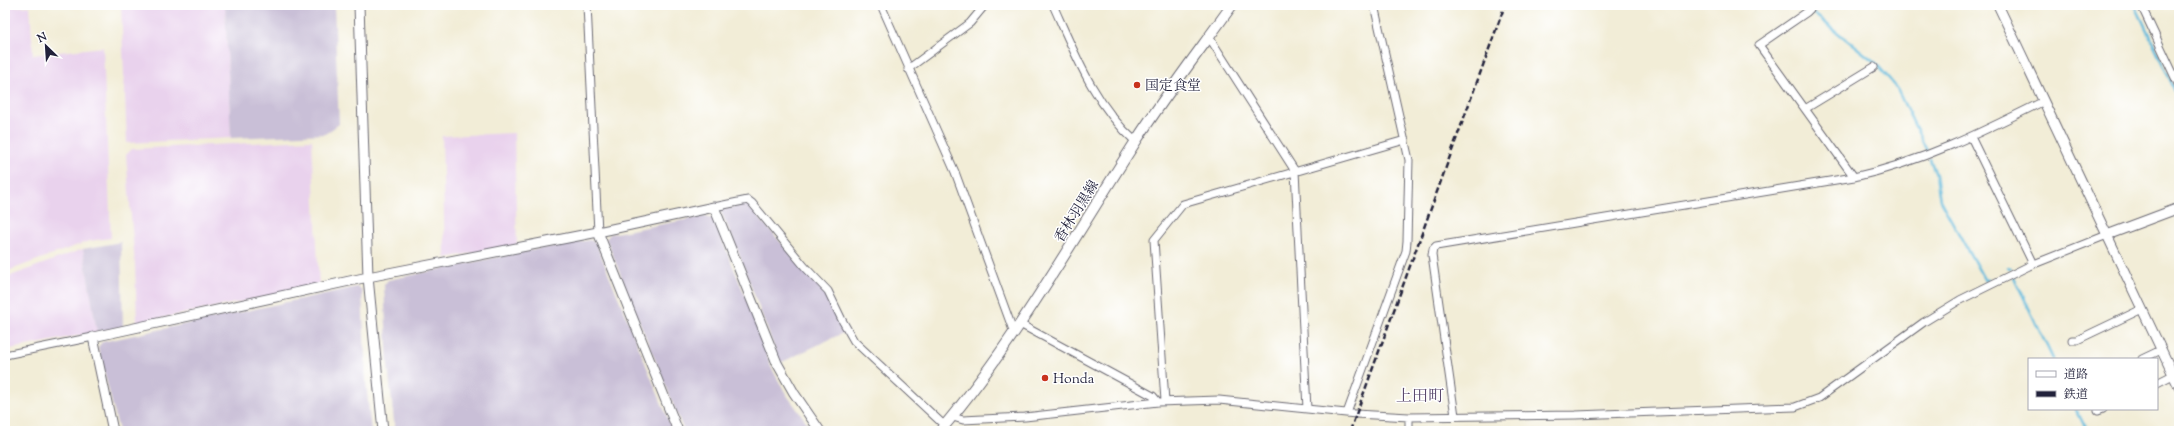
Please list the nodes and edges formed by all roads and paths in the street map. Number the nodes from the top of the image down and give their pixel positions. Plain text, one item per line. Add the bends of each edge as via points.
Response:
1 (359, 5) edge
2 (587, 5) edge
3 (881, 5) edge
4 (985, 5) edge
5 (1053, 5) edge
6 (1232, 5) edge
7 (1374, 5) edge
8 (1814, 5) edge
9 (1998, 5) edge
10 (2141, 5) edge
11 (1209, 37) junction
12 (1874, 67) dead end
13 (908, 69) junction
14 (2179, 86) edge
15 (2044, 102) junction
16 (1805, 109) junction
17 (1971, 137) junction
18 (1405, 140) junction
19 (1136, 142) junction
20 (1295, 171) junction
21 (1854, 177) junction
22 (714, 207) junction
23 (2179, 208) edge
24 (598, 232) junction
25 (2107, 235) junction
26 (2034, 264) junction
27 (368, 277) junction
28 (2142, 309) junction
29 (1017, 329) junction
30 (93, 337) junction
31 (2072, 340) dead end
32 (2161, 350) junction
33 (5, 355) edge
34 (2144, 358) edge
35 (2173, 375) junction
36 (2158, 382) edge
37 (2179, 387) edge
38 (1162, 401) junction
39 (1307, 409) junction
40 (1347, 413) junction
41 (953, 416) junction
42 (1455, 416) junction
43 (1409, 417) junction
44 (942, 428) edge
45 (113, 431) edge
46 (383, 431) edge
47 (678, 431) edge
48 (820, 431) edge
49 (1409, 431) edge

1 - 27 street
2 - 24 street
3 - 13 street
4 - 13 street via 970,23
5 - 19 street via 1074,54 1106,111
6 - 11 main road, 香林羽黒線
7 - 18 street
8 - 16 street via 1759,45
9 - 15 street
10 - 14 street
11 - 19 main road, 香林羽黒線 via 1169,91
11 - 20 street
12 - 16 street
13 - 29 street via 955,172
15 - 17 street
15 - 25 street
16 - 21 street
17 - 21 street via 1908,163
17 - 26 street
18 - 20 street
18 - 40 street via 1409,160 1406,251
19 - 29 main road, 香林羽黒線
20 - 38 street via 1183,204 1154,240
20 - 39 street
21 - 42 street via 1436,246 1432,255
22 - 24 street
22 - 44 street via 748,200 752,203 828,291 854,340
22 - 48 street via 777,363
23 - 25 street
24 - 27 street
24 - 47 street
25 - 26 street
25 - 28 street
26 - 42 street via 1960,300 1917,327 1819,398 1800,406 1576,415
27 - 30 street
27 - 46 street
28 - 31 street via 2077,340
28 - 32 street
29 - 38 street
29 - 41 main road, 香林羽黒線
30 - 33 street
30 - 45 street
32 - 34 street
32 - 35 street
35 - 36 street
35 - 37 street
38 - 39 street via 1219,400
38 - 41 street via 1024,417 963,420
39 - 40 street
40 - 43 street
41 - 44 main road, 香林羽黒線
42 - 43 street
43 - 49 street

